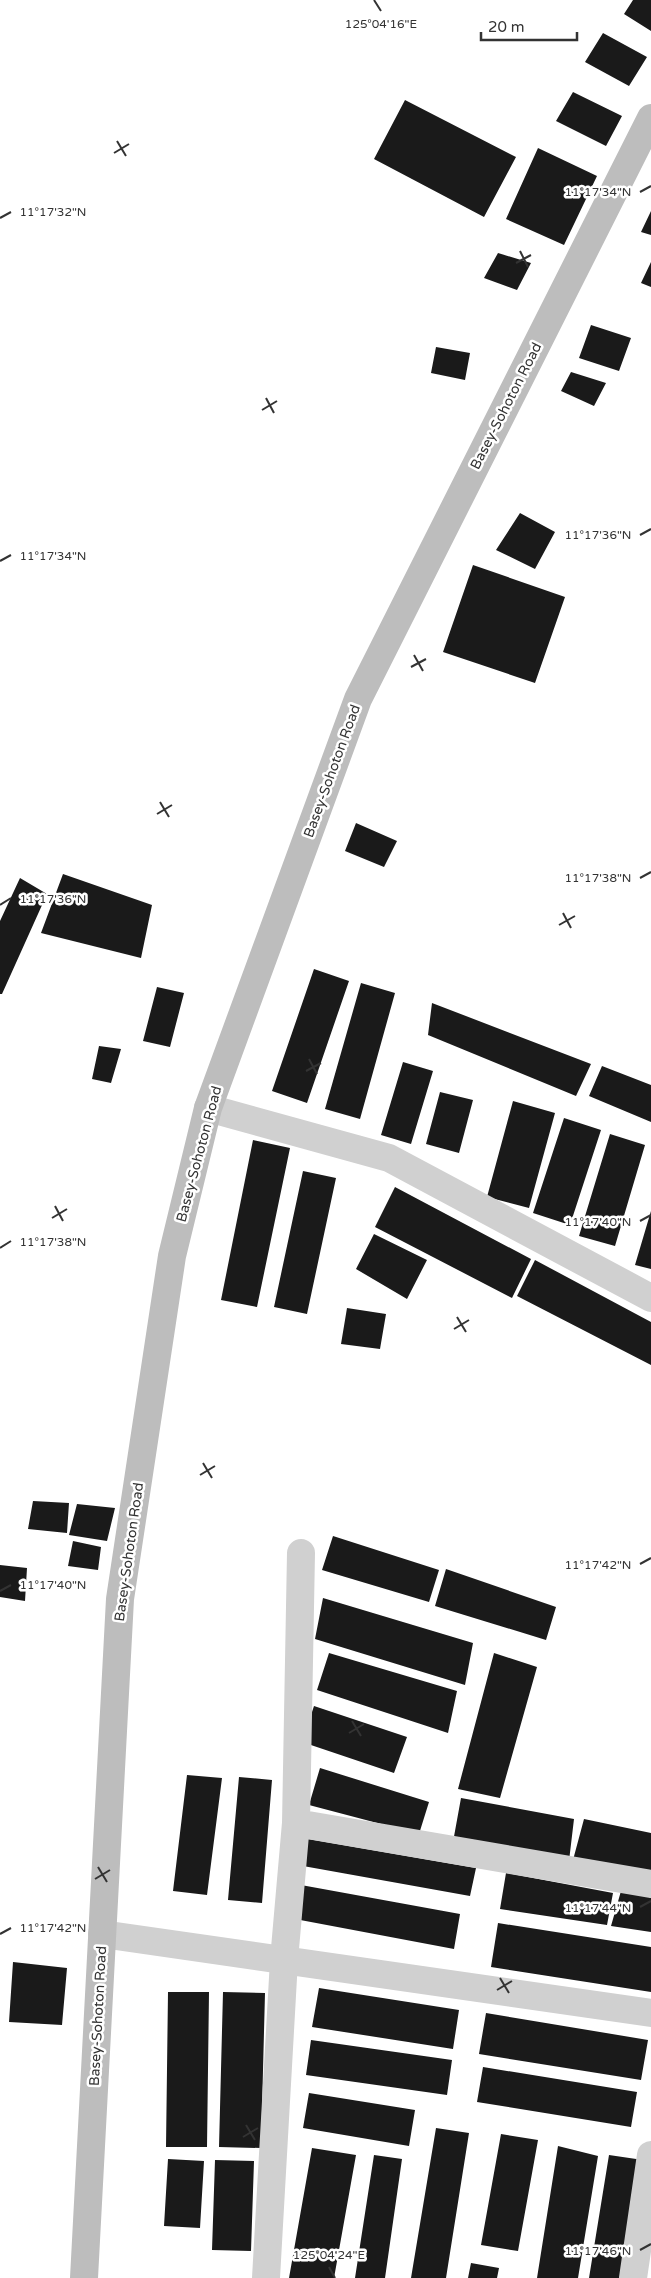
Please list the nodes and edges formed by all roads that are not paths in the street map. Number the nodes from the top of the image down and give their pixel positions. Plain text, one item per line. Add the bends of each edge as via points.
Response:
1 (651, 118) edge
2 (208, 1108) junction
3 (651, 1298) edge
4 (301, 1553) dead end
5 (296, 1823) junction
6 (651, 1884) edge
7 (102, 1934) junction
8 (284, 1960) junction
9 (651, 2013) edge
10 (651, 2155) edge
11 (84, 2278) edge
12 (266, 2278) edge
13 (633, 2278) edge

1 - 2 main road, Basey-Sohoton Road via 358,699
2 - 3 street via 389,1158
2 - 7 main road, Basey-Sohoton Road via 172,1256 120,1600
4 - 5 street
5 - 6 street
5 - 8 street
7 - 8 street
7 - 11 main road, Basey-Sohoton Road
8 - 9 street
8 - 12 street
10 - 13 street

